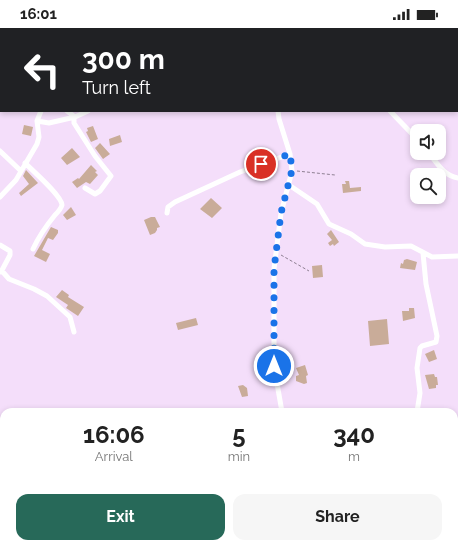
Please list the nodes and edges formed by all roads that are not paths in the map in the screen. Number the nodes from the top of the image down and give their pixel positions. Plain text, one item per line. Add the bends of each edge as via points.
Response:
1 (41, 112) edge
2 (68, 112) edge
3 (86, 112) edge
4 (278, 112) edge
5 (391, 112) edge
6 (74, 117) junction
7 (37, 121) junction
8 (410, 132) edge
9 (1, 153) edge
10 (290, 154) junction
11 (435, 160) edge
12 (25, 163) junction
13 (21, 171) junction
14 (458, 178) edge
15 (289, 185) junction
16 (85, 188) dead end
17 (0, 197) edge
18 (167, 213) dead end
19 (0, 245) edge
20 (33, 249) dead end
21 (423, 253) junction
22 (458, 256) edge
23 (1, 272) edge
24 (74, 332) dead end
25 (281, 408) edge
26 (417, 408) edge

1 - 7 street
2 - 6 street
3 - 6 street
4 - 10 street
5 - 8 street
6 - 7 street via 49,123
6 - 16 street via 78,130 111,176 100,191 94,194
7 - 12 street via 37,144
9 - 13 street
10 - 15 street via 292,170
10 - 18 street via 240,172 175,202 168,207
11 - 14 street via 449,176
12 - 13 street
12 - 20 street via 51,189 62,206 44,229
13 - 17 street
15 - 21 street via 317,204 328,224 351,234 365,244 385,247 411,246
15 - 25 street via 281,213 276,252 274,366
19 - 23 street via 10,251
21 - 22 street via 432,257
21 - 26 street via 426,284 437,336 436,342 420,348 417,368 420,393
23 - 24 street via 9,279 47,296 70,317

